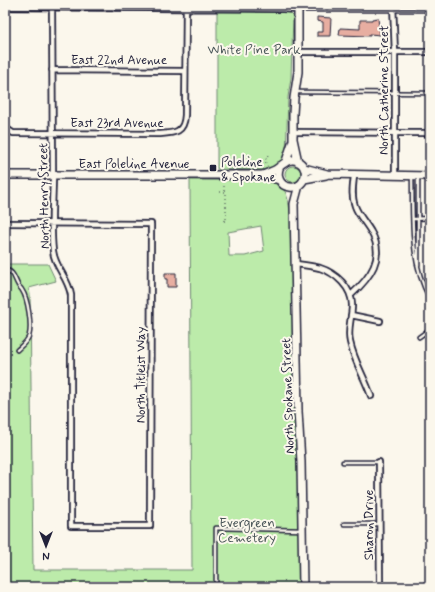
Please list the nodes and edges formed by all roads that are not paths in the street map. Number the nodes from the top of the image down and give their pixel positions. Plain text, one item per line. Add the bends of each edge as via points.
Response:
1 (8, 6) edge
2 (92, 6) edge
3 (52, 7) junction
4 (186, 7) edge
5 (393, 7) edge
6 (298, 8) edge
7 (430, 10) edge
8 (298, 52) junction
9 (395, 52) junction
10 (430, 52) edge
11 (52, 70) junction
12 (185, 70) junction
13 (294, 92) junction
14 (395, 93) junction
15 (430, 93) edge
16 (5, 126) edge
17 (53, 133) junction
18 (395, 133) junction
19 (430, 134) edge
20 (293, 136) junction
21 (298, 162) junction
22 (283, 164) junction
23 (304, 168) junction
24 (327, 174) junction
25 (5, 175) edge
26 (53, 175) junction
27 (262, 175) junction
28 (354, 176) junction
29 (394, 176) junction
30 (415, 176) junction
31 (430, 176) edge
32 (279, 180) junction
33 (302, 182) junction
34 (285, 186) junction
35 (294, 204) junction
36 (419, 218) junction
37 (430, 218) edge
38 (413, 219) junction
39 (5, 224) edge
40 (53, 224) junction
41 (296, 264) junction
42 (418, 268) junction
43 (5, 270) edge
44 (351, 295) junction
45 (430, 299) edge
46 (351, 315) junction
47 (380, 321) dead end
48 (430, 329) edge
49 (419, 337) dead end
50 (17, 350) dead end
51 (370, 396) dead end
52 (343, 462) dead end
53 (379, 462) joint
54 (344, 524) dead end
55 (379, 524) junction
56 (150, 526) joint
57 (303, 530) junction
58 (216, 587) edge
59 (303, 587) edge
60 (344, 587) edge
61 (380, 587) edge

1 - 3 street
2 - 3 street
2 - 4 street
3 - 11 street, North Henry Street
4 - 6 street
4 - 12 street
5 - 6 lane
5 - 7 lane
5 - 9 street, North Catherine Street
6 - 8 street
8 - 9 street
8 - 13 street
9 - 10 street
9 - 14 street, North Catherine Street
11 - 12 street, East 22nd Avenue
11 - 17 street, North Henry Street
12 - 17 street, East 23rd Avenue via 185,115 180,130 159,134
13 - 14 lane
13 - 20 street
14 - 15 lane
14 - 18 street, North Catherine Street
16 - 17 street, East 23rd Avenue via 13,133
17 - 26 street, North Henry Street
18 - 19 street
18 - 20 street
18 - 29 street, North Catherine Street
20 - 21 street
20 - 22 street
21 - 22 street via 292,160
21 - 23 street
22 - 27 street, East Poleline Avenue
22 - 32 street via 278,170
23 - 24 street
23 - 33 street
24 - 28 street
24 - 33 street
25 - 26 street, East Poleline Avenue
26 - 27 street, East Poleline Avenue
26 - 40 street, North Henry Street
27 - 32 street, East Poleline Avenue
28 - 29 street
28 - 44 street via 352,192 357,211 375,239 378,253 374,267
29 - 30 street
30 - 31 street
30 - 36 lane
30 - 38 lane
32 - 34 street
33 - 34 street via 292,188
33 - 35 street, North Spokane Street
34 - 35 street, North Spokane Street
35 - 41 street, North Spokane Street
36 - 37 lane
36 - 38 lane
36 - 42 lane
38 - 42 lane via 414,250
39 - 40 street
40 - 56 street, North Henry Street via 56,264 68,283 71,295 71,526
40 - 56 street, North Titleist Way via 151,224
41 - 44 street via 317,267 328,272 340,281
41 - 57 street, North Spokane Street
42 - 45 lane
43 - 50 lane via 10,271 23,290 29,310 29,335
44 - 46 street
46 - 47 street
46 - 51 street via 350,341 354,358
48 - 49 lane
52 - 53 lane
53 - 55 street, Sharon Drive
54 - 55 lane
55 - 61 street, Sharon Drive
57 - 58 lane via 216,528
57 - 59 street, North Spokane Street
60 - 61 lane

